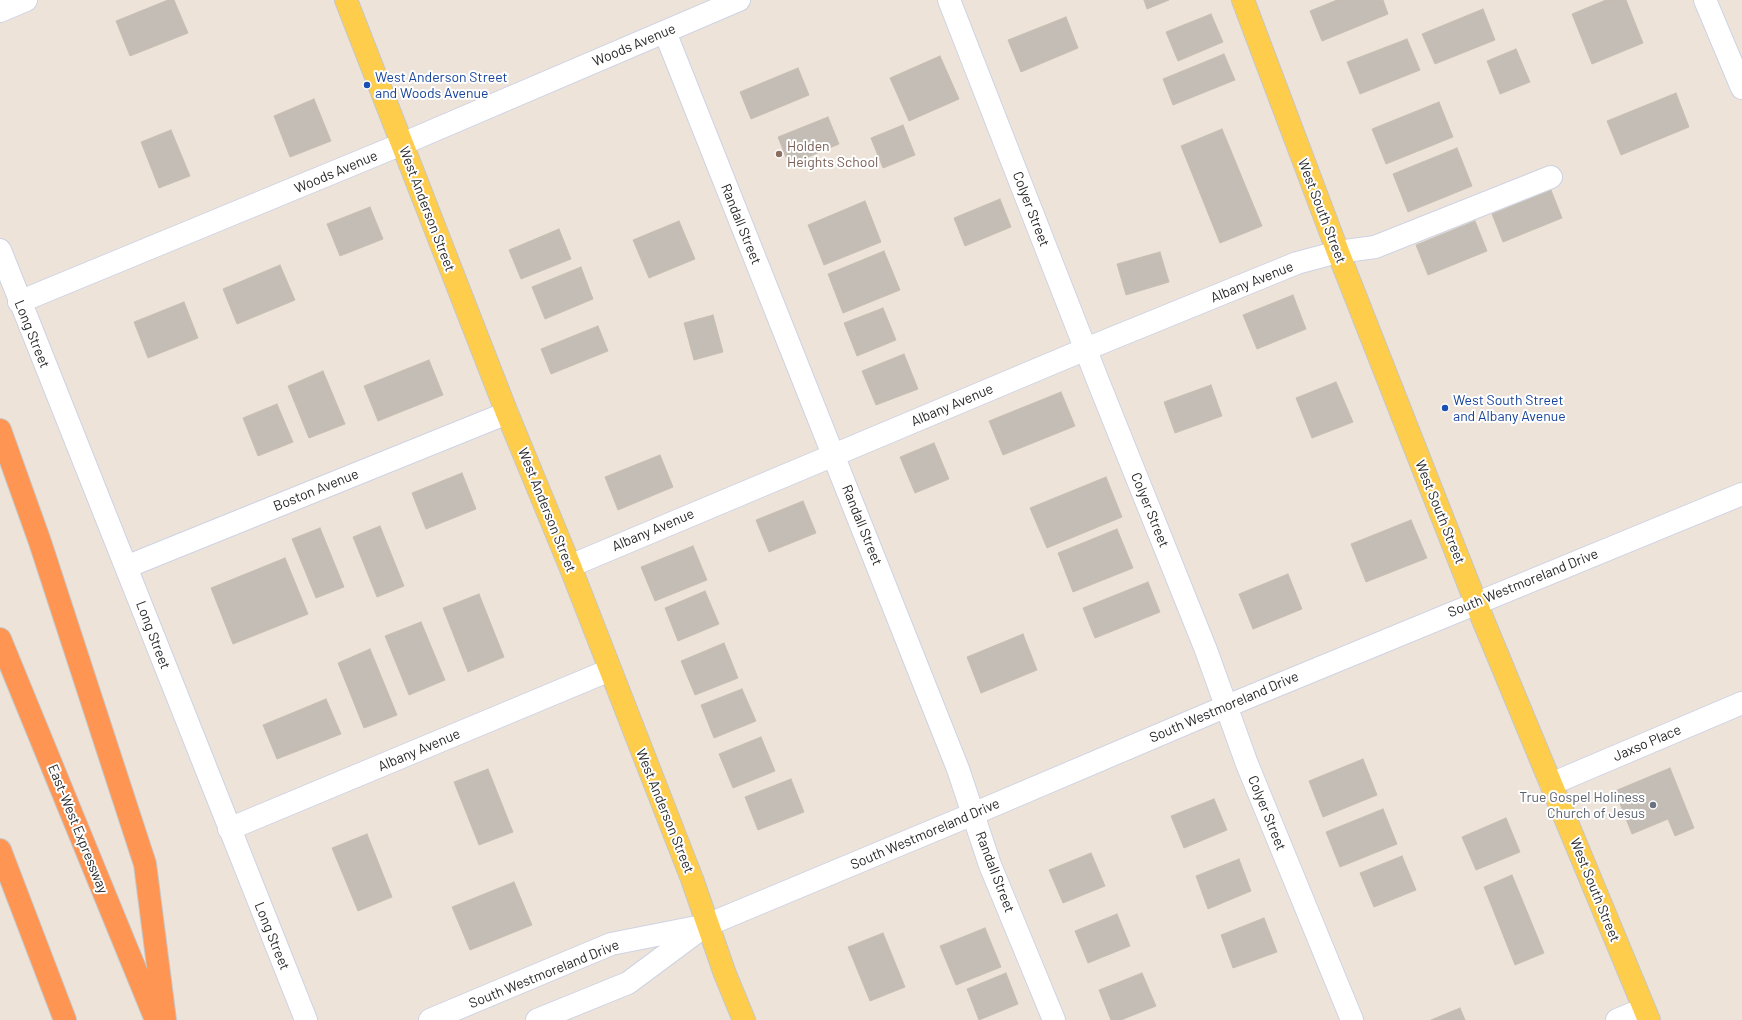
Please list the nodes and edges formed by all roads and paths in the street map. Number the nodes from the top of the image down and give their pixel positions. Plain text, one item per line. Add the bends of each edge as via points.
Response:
1 (26, 0) edge
2 (346, 0) edge
3 (739, 0) edge
4 (949, 0) edge
5 (1243, 0) edge
6 (1705, 0) edge
7 (0, 11) edge
8 (665, 32) junction
9 (1742, 88) edge
10 (402, 144) junction
11 (1551, 177) dead end
12 (0, 250) edge
13 (1338, 252) junction
14 (19, 302) junction
15 (1086, 349) junction
16 (507, 413) junction
17 (0, 430) edge
18 (833, 454) junction
19 (1742, 494) edge
20 (570, 566) junction
21 (126, 567) junction
22 (1476, 602) junction
23 (0, 639) edge
24 (610, 670) junction
25 (1742, 703) edge
26 (1226, 706) junction
27 (1551, 784) junction
28 (973, 814) junction
29 (229, 829) junction
30 (0, 850) edge
31 (707, 925) junction
32 (1647, 1015) edge
33 (65, 1020) edge
34 (156, 1020) edge
35 (165, 1020) edge
36 (306, 1020) edge
37 (430, 1020) edge
38 (537, 1020) edge
39 (744, 1020) edge
40 (1054, 1020) edge
41 (1352, 1020) edge
42 (1617, 1020) edge

1 - 7 street
2 - 10 main road, West Anderson Street
3 - 8 street, Woods Avenue
4 - 15 street, Colyer Street
5 - 13 main road, West South Street
6 - 9 street
8 - 10 street, Woods Avenue
8 - 18 street, Randall Street
10 - 14 street, Woods Avenue
10 - 16 main road, West Anderson Street
11 - 13 street, Albany Avenue via 1375,247
12 - 14 street, Long Street
13 - 15 street, Albany Avenue via 1297,263
13 - 22 main road, West South Street
14 - 21 street, Long Street
15 - 18 street, Albany Avenue
15 - 26 street, Colyer Street
16 - 20 main road, West Anderson Street
16 - 21 street, Boston Avenue
17 - 35 highway via 40,542 145,864
18 - 20 street, Albany Avenue
18 - 28 street, Randall Street via 958,769
19 - 22 street, South Westmoreland Drive
20 - 24 main road, West Anderson Street
21 - 29 street, Long Street
22 - 26 street, South Westmoreland Drive
22 - 27 main road, West South Street
23 - 34 highway, East-West Expressway
24 - 29 street, Albany Avenue
24 - 31 main road, West Anderson Street via 692,879
25 - 27 street, Jaxso Place
26 - 28 street, South Westmoreland Drive
26 - 41 street, Colyer Street via 1246,764
27 - 32 main road, West South Street
28 - 31 street, South Westmoreland Drive
28 - 40 street, Randall Street via 990,865
29 - 36 street, Long Street
30 - 33 highway
31 - 37 street, South Westmoreland Drive via 611,944
31 - 38 street, South Westmoreland Drive via 628,983
31 - 39 main road, West Anderson Street
32 - 42 street

